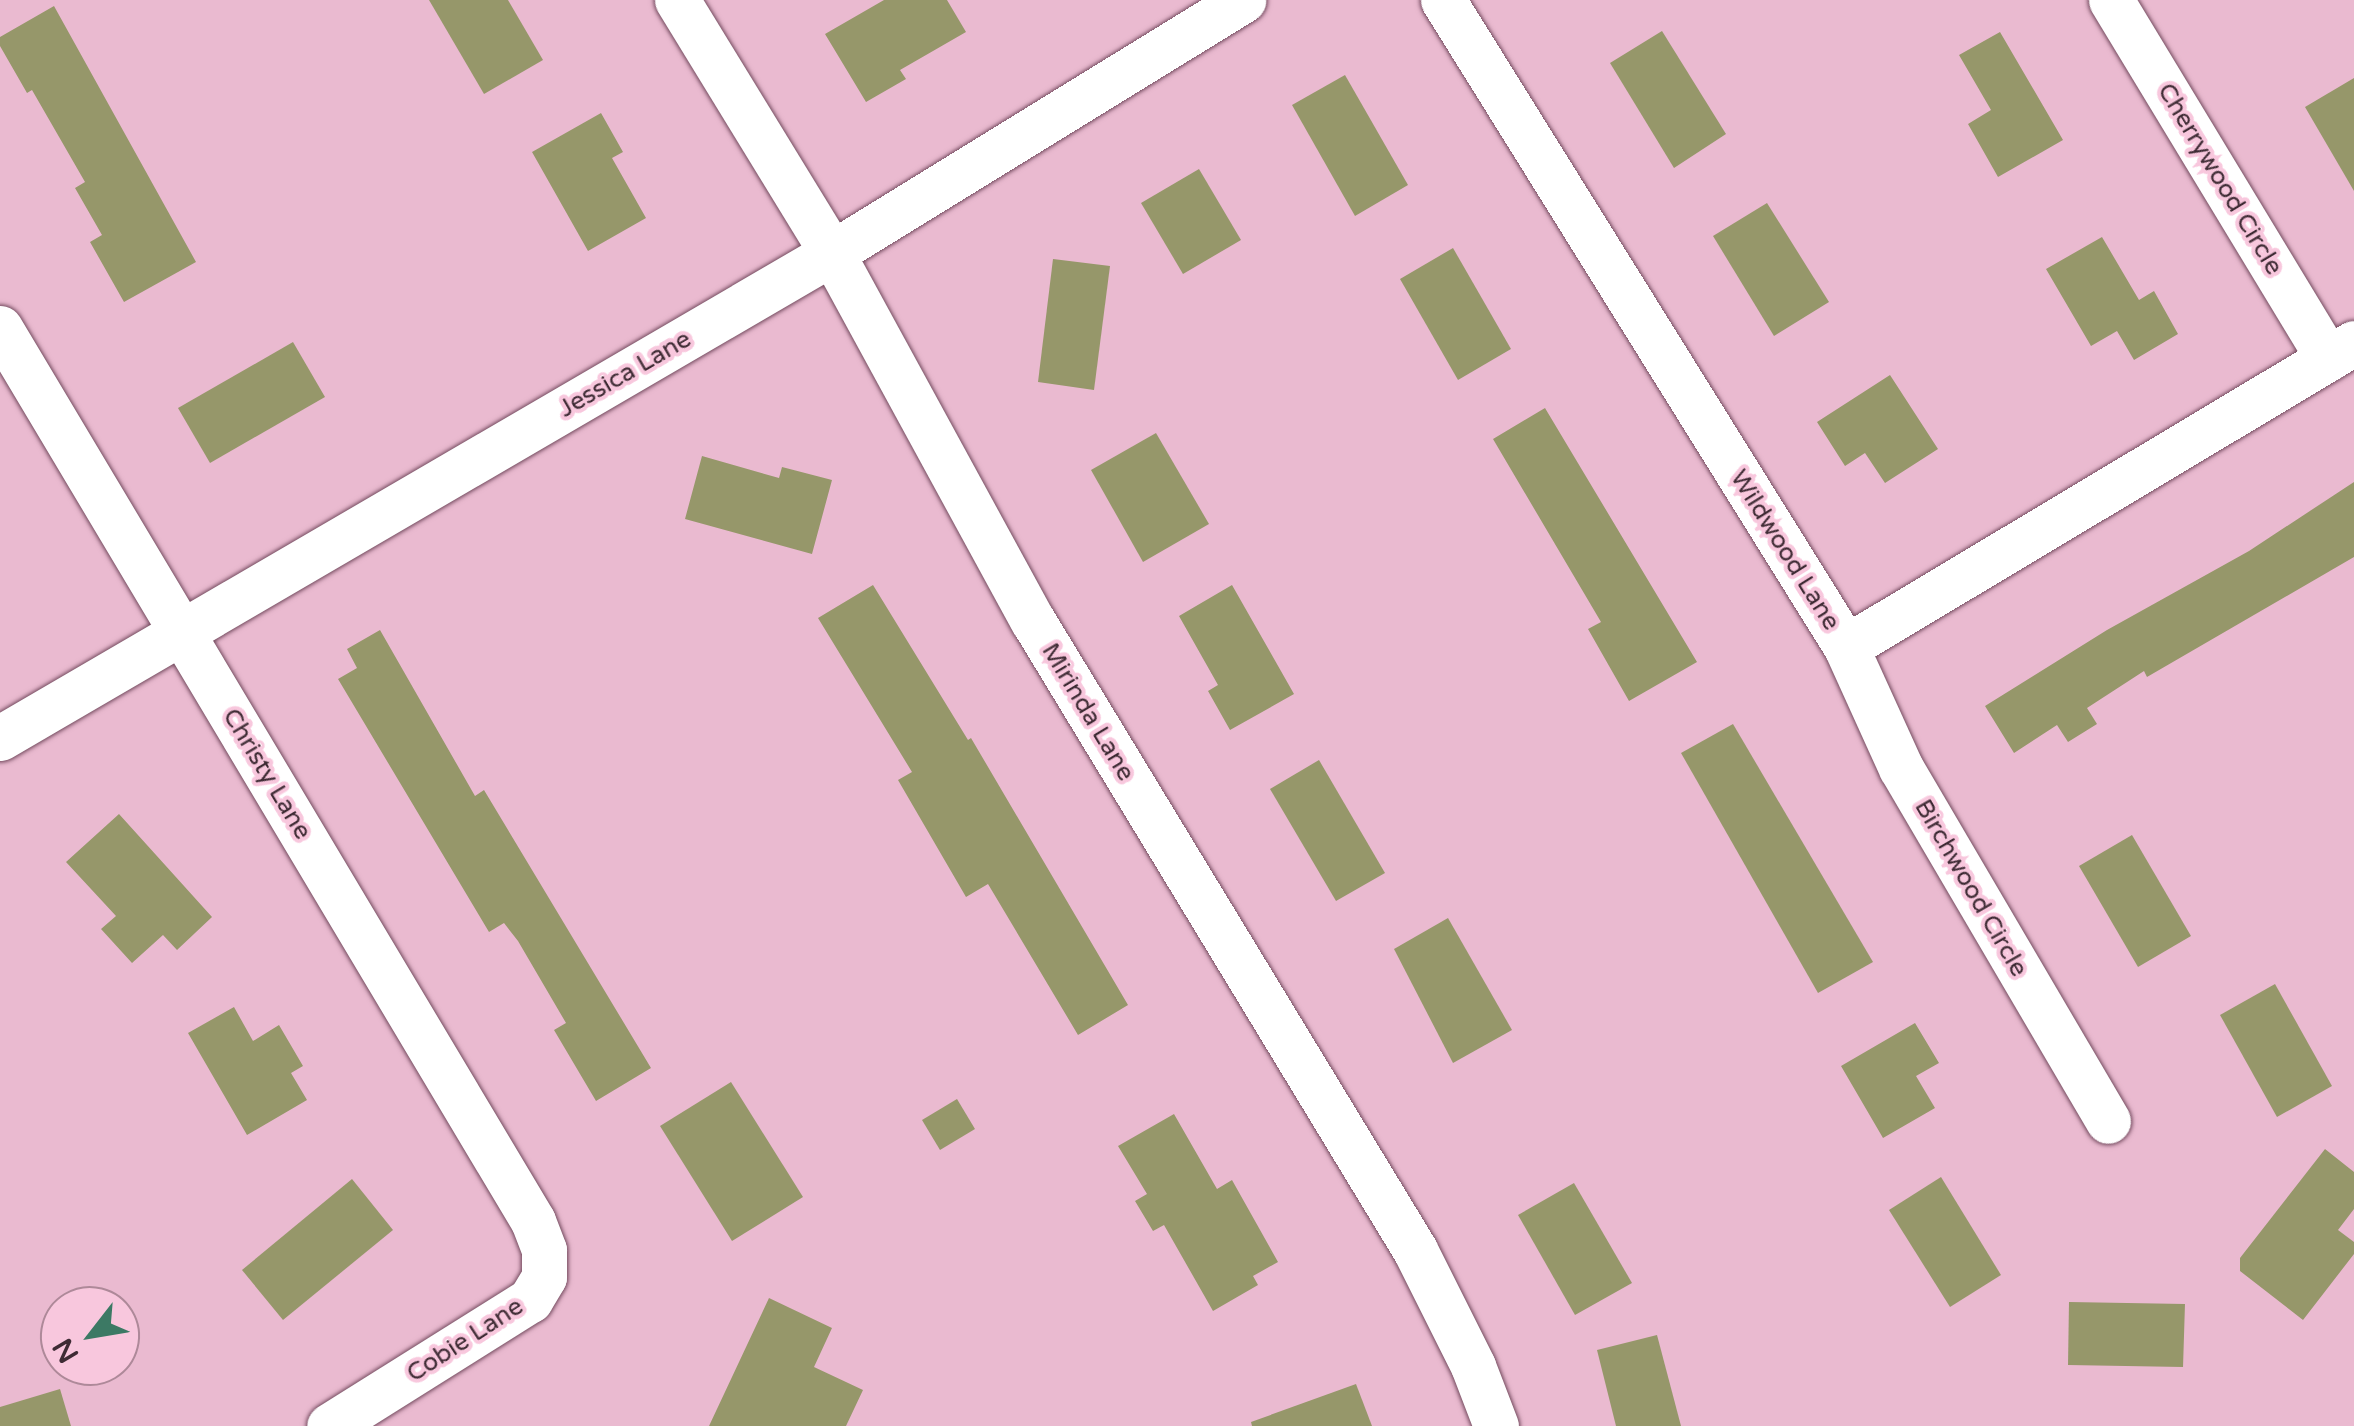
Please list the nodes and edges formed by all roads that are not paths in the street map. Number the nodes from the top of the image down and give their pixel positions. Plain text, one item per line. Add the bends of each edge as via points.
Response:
1 (677, 0) edge
2 (1244, 0) edge
3 (1443, 0) edge
4 (2111, 0) edge
5 (832, 254) junction
6 (0, 328) edge
7 (2341, 351) edge
8 (180, 630) junction
9 (1846, 648) junction
10 (0, 738) edge
11 (2108, 1121) dead end
12 (533, 1220) joint
13 (328, 1426) edge
14 (1496, 1426) edge

1 - 5 street, Mirinda Lane
2 - 5 street, Jessica Lane
3 - 9 street, Wildwood Lane
4 - 7 street, Cherrywood Circle
5 - 8 street, Jessica Lane
5 - 14 street, Mirinda Lane via 1033,621 1414,1250
6 - 8 street, Christy Lane
7 - 9 street, Wildwood Lane
8 - 10 street, Jessica Lane
8 - 12 street, Christy Lane
9 - 11 street, Birchwood Circle via 1901,768
12 - 13 street, Cobie Lane via 544,1250 544,1277 530,1300

